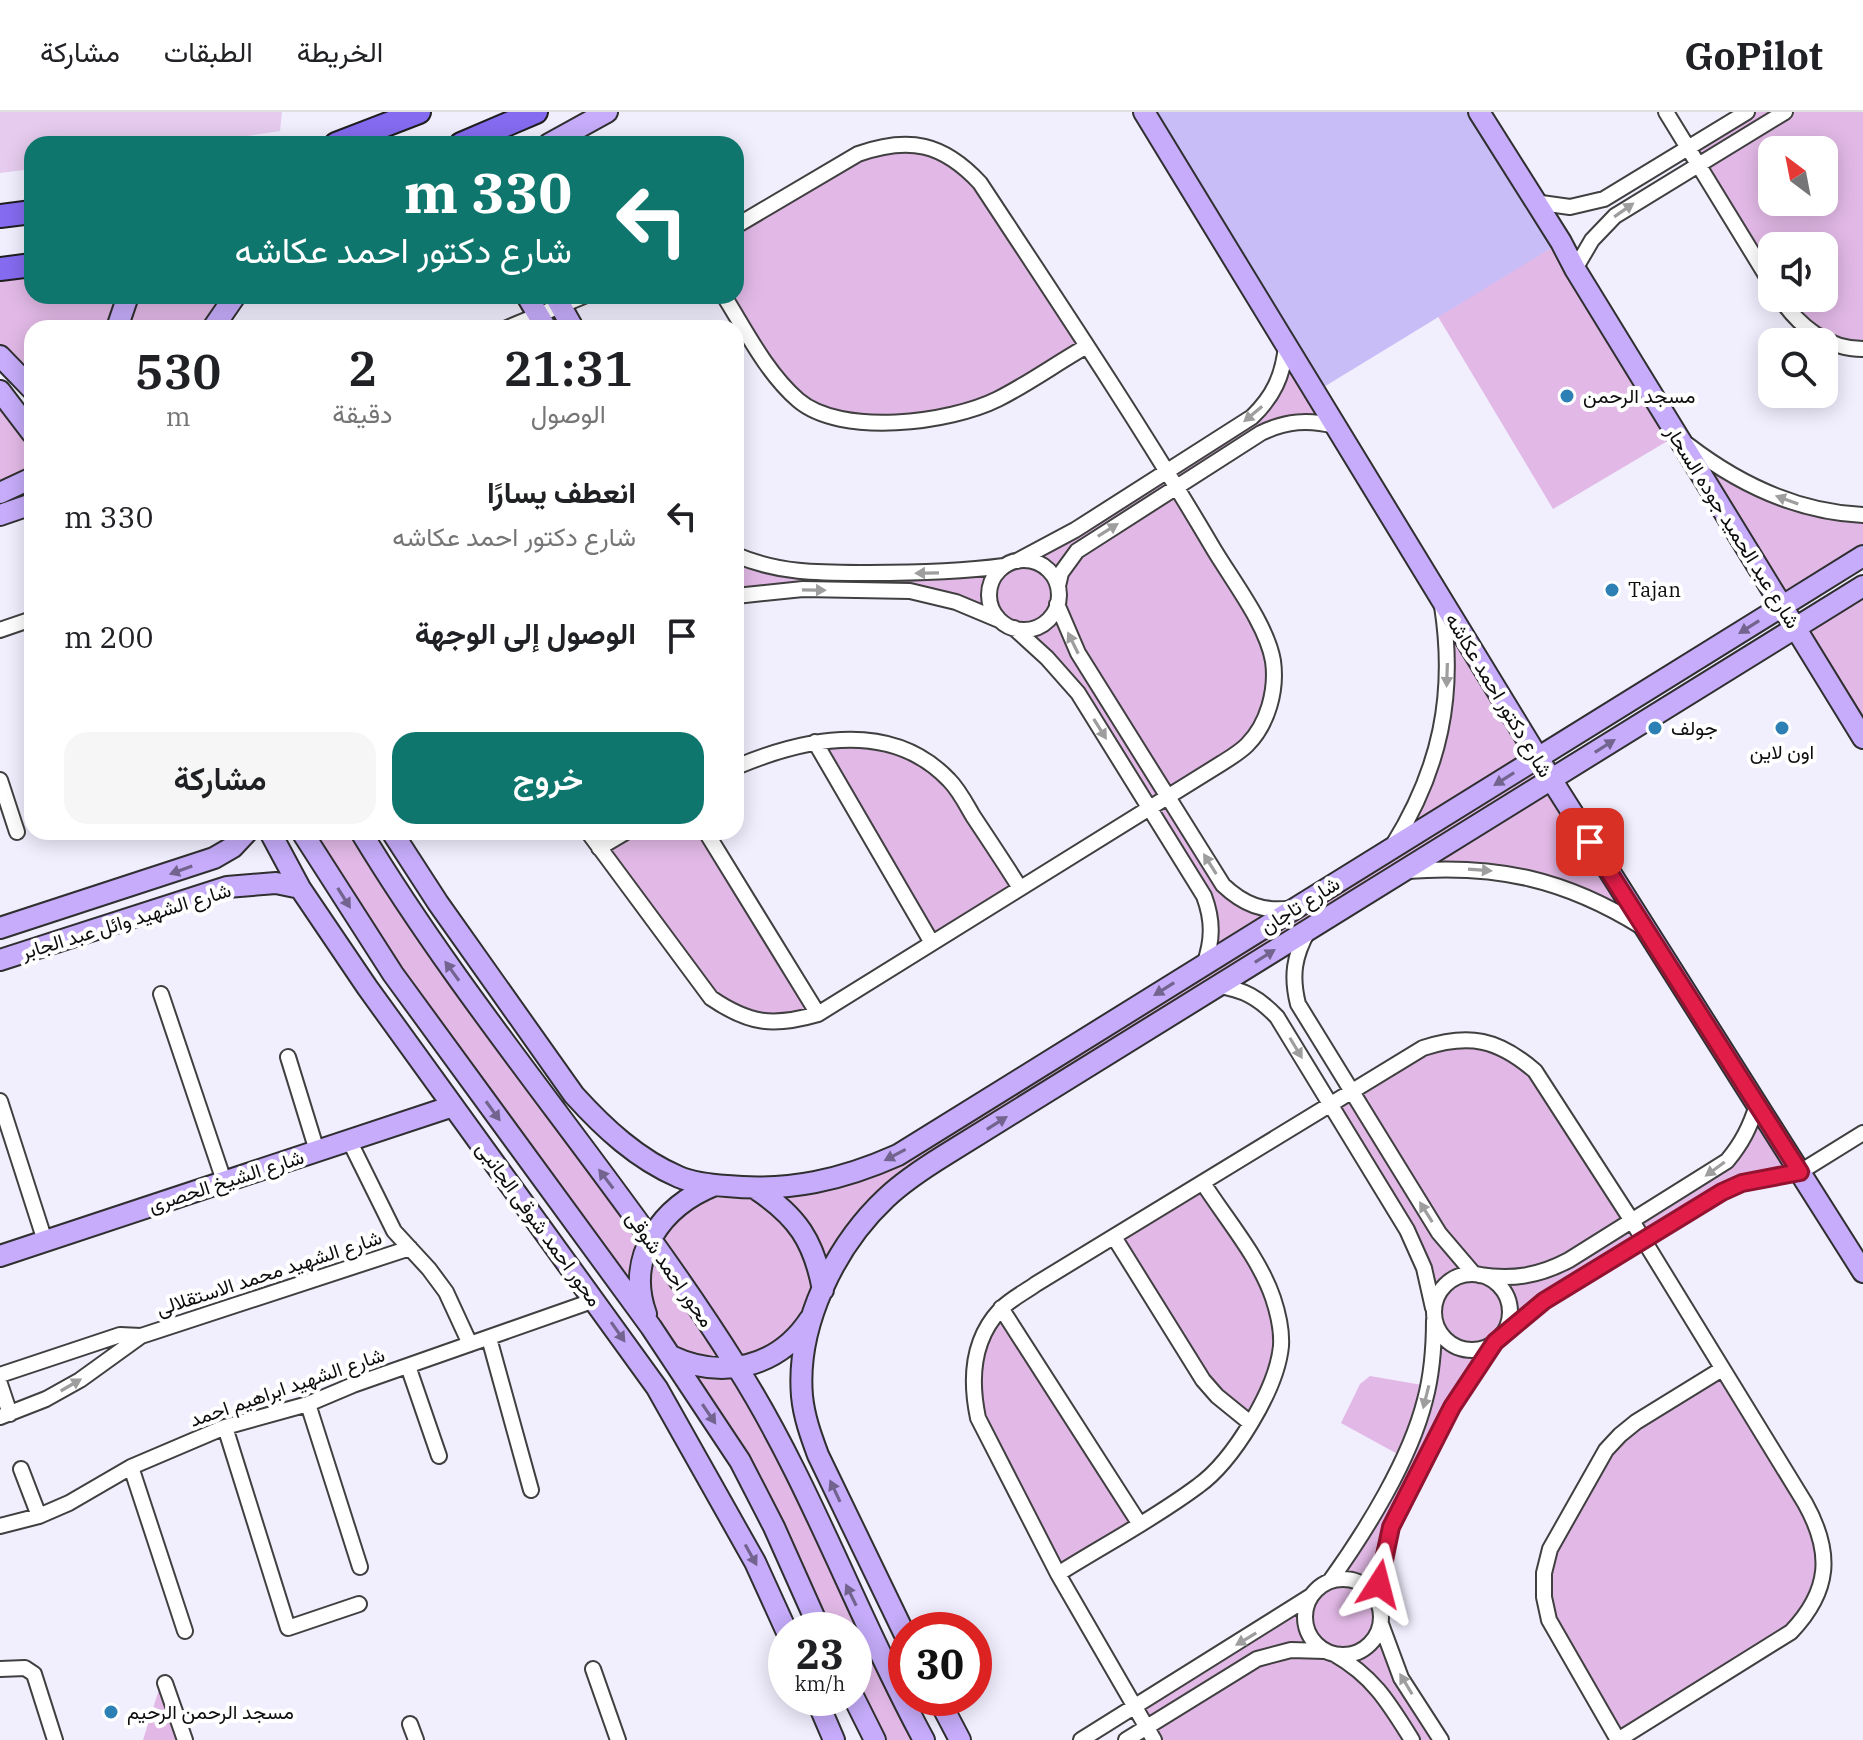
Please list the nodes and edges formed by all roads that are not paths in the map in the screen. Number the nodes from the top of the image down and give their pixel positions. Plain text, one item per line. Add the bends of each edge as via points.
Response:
1 (419, 112) edge
2 (536, 112) edge
3 (607, 112) edge
4 (1144, 112) edge
5 (1479, 112) edge
6 (1666, 112) edge
7 (1747, 112) edge
8 (1785, 112) edge
9 (357, 136) edge
10 (480, 136) edge
11 (564, 136) edge
12 (1688, 148) junction
13 (1698, 164) junction
14 (1534, 202) junction
15 (24, 213) edge
16 (0, 216) edge
17 (744, 221) edge
18 (1758, 262) edge
19 (24, 266) edge
20 (0, 269) edge
21 (1575, 269) junction
22 (1790, 312) edge
23 (744, 327) edge
24 (1087, 346) junction
25 (1286, 346) junction
26 (1863, 349) edge
27 (0, 356) edge
28 (24, 381) edge
29 (0, 391) edge
30 (24, 422) edge
31 (1335, 426) junction
32 (1676, 436) junction
33 (1167, 471) junction
34 (24, 482) edge
35 (1177, 486) junction
36 (0, 493) edge
37 (24, 507) edge
38 (0, 515) edge
39 (1863, 515) edge
40 (1863, 556) edge
41 (744, 558) edge
42 (1010, 563) junction
43 (1058, 586) junction
44 (1863, 586) edge
45 (744, 595) edge
46 (1440, 597) junction
47 (1057, 604) junction
48 (1782, 606) junction
49 (999, 620) junction
50 (24, 622) edge
51 (1014, 628) junction
52 (1795, 628) junction
53 (0, 630) edge
54 (1863, 738) edge
55 (815, 742) junction
56 (1538, 758) junction
57 (744, 764) edge
58 (1551, 779) junction
59 (0, 780) edge
60 (1168, 797) junction
61 (1149, 808) junction
62 (17, 832) dead end
63 (240, 840) edge
64 (274, 840) edge
65 (307, 840) edge
66 (366, 840) edge
67 (397, 840) edge
68 (594, 840) edge
69 (612, 840) edge
70 (711, 840) edge
71 (599, 848) junction
72 (1390, 850) junction
73 (1358, 869) junction
74 (1402, 872) junction
75 (143, 884) junction
76 (300, 888) junction
77 (1020, 888) junction
78 (1371, 891) junction
79 (1296, 908) junction
80 (151, 911) junction
81 (0, 928) edge
82 (1645, 928) junction
83 (1308, 930) junction
84 (932, 943) junction
85 (0, 960) edge
86 (1204, 965) junction
87 (1217, 986) junction
88 (161, 994) dead end
89 (818, 1014) junction
90 (288, 1057) dead end
91 (1352, 1092) junction
92 (0, 1101) edge
93 (1331, 1105) junction
94 (1757, 1105) junction
95 (453, 1106) junction
96 (1863, 1133) edge
97 (932, 1134) junction
98 (349, 1140) junction
99 (317, 1151) junction
100 (945, 1155) junction
101 (1800, 1172) junction
102 (224, 1181) junction
103 (1203, 1183) junction
104 (715, 1185) junction
105 (756, 1189) junction
106 (1632, 1221) junction
107 (1114, 1237) junction
108 (650, 1239) junction
109 (1643, 1240) junction
110 (45, 1241) junction
111 (410, 1248) junction
112 (0, 1256) edge
113 (1863, 1272) edge
114 (1476, 1274) junction
115 (823, 1290) junction
116 (595, 1300) junction
117 (1001, 1308) junction
118 (815, 1311) junction
119 (1434, 1314) junction
120 (651, 1327) junction
121 (141, 1336) junction
122 (489, 1338) junction
123 (1499, 1338) junction
124 (470, 1344) junction
125 (671, 1356) junction
126 (408, 1366) junction
127 (738, 1368) junction
128 (1722, 1369) junction
129 (0, 1375) edge
130 (0, 1384) edge
131 (308, 1404) junction
132 (5, 1415) edge
133 (1249, 1422) junction
134 (225, 1427) junction
135 (439, 1456) dead end
136 (131, 1467) junction
137 (21, 1469) dead end
138 (531, 1490) dead end
139 (39, 1516) junction
140 (1139, 1523) junction
141 (0, 1526) edge
142 (360, 1567) dead end
143 (1058, 1574) junction
144 (1330, 1581) junction
145 (1311, 1596) junction
146 (1378, 1603) junction
147 (359, 1604) dead end
148 (778, 1612) edge
149 (812, 1612) edge
150 (894, 1612) edge
151 (1380, 1623) junction
152 (185, 1631) dead end
153 (1330, 1652) junction
154 (0, 1669) edge
155 (593, 1669) dead end
156 (165, 1683) dead end
157 (1136, 1706) junction
158 (824, 1716) edge
159 (863, 1716) edge
160 (947, 1716) edge
161 (410, 1724) dead end
162 (1150, 1734) edge
163 (55, 1740) edge
164 (185, 1740) edge
165 (416, 1740) edge
166 (618, 1740) edge
167 (834, 1740) edge
168 (875, 1740) edge
169 (924, 1740) edge
170 (960, 1740) edge
171 (1081, 1740) edge
172 (1126, 1740) edge
173 (1412, 1740) edge
174 (1441, 1740) edge
175 (1618, 1740) edge

1 - 9 main road
2 - 10 main road
3 - 11 street
4 - 25 street, شارع دكتور احمد عكاشه
5 - 14 street, شارع عبد الحميد جوده السحار
6 - 12 street
7 - 12 street
8 - 13 street
12 - 13 street
12 - 14 street via 1604,199 1570,207
13 - 18 street
21 -> 13 street via 1615,216
14 - 21 street, شارع عبد الحميد جوده السحار
15 - 16 main road
17 - 24 street via 858,154 891,145 946,153 980,183
19 - 20 main road
21 - 32 street, شارع عبد الحميد جوده السحار
22 - 26 street via 1814,334
23 - 24 street via 780,383 801,402 826,416 852,420 902,421 966,410 996,400
24 - 33 street
25 - 31 street, شارع دكتور احمد عكاشه
25 -> 33 street via 1280,378 1263,406
27 - 28 street
29 - 30 street
31 - 35 street via 1305,421 1275,426
31 - 46 street, شارع دكتور احمد عكاشه
39 -> 32 street via 1797,504 1754,488
32 - 48 street, شارع عبد الحميد جوده السحار
33 - 35 street
33 - 42 street via 1075,530
34 - 36 street
43 -> 35 street via 1077,551
35 - 60 street via 1262,630 1273,659 1273,690 1265,720 1247,745
37 - 38 street
40 - 48 street, شارع تاجان
42 -> 41 street via 937,573 804,573
42 - 43 street via 1034,561
42 - 49 street via 991,582 989,592
43 - 47 street
44 - 52 street, شارع تاجان
45 -> 49 street via 803,589 910,591
46 - 56 street, شارع دكتور احمد عكاشه
46 -> 72 street via 1448,673 1438,748 1410,818
47 - 51 street via 1036,628
60 -> 47 street via 1078,653
48 - 52 street, شارع عبد الحميد جوده السحار
48 -> 56 street, شارع تاجان
49 - 51 street
50 - 53 street
51 -> 61 street via 1078,693
52 - 54 street, شارع عبد الحميد جوده السحار
58 -> 52 street, شارع تاجان
55 - 57 street
55 - 77 street via 875,741 929,760 952,782
55 - 84 street
56 - 58 street, شارع دكتور احمد عكاشه
56 -> 72 street, شارع تاجان
58 - 74 street, شارع تاجان
58 - 82 street, شارع دكتور احمد عكاشه
59 - 62 street
60 - 61 street
79 -> 60 street via 1264,909 1235,896
61 - 77 street
61 - 86 street via 1209,909 1211,937
63 -> 75 street, شارع الشهيد وائل عبد الجابر via 214,858
64 - 76 street, محور احمد شوقى الجانبى
65 -> 120 street via 393,974
108 -> 66 street, محور احمد شوقى via 446,963
67 - 104 street via 552,1065 599,1123 653,1164 682,1179
68 - 71 street
69 - 71 street
70 - 89 street
71 - 89 street via 711,998 734,1014 762,1022
72 - 73 street, شارع تاجان
73 - 78 street
73 - 79 street, شارع تاجان
74 - 78 street, شارع تاجان
74 -> 82 street via 1445,868 1529,877 1596,900
75 - 80 street
75 - 81 street, شارع الشهيد وائل عبد الجابر
76 - 80 street, شارع الشهيد وائل عبد الجابر via 252,883
76 - 95 street, محور احمد شوقى الجانبى
77 - 84 street
78 - 83 street, شارع تاجان
79 - 86 street, شارع تاجان
80 - 85 street, شارع الشهيد وائل عبد الجابر
82 - 94 street, شارع دكتور احمد عكاشه
87 -> 83 street, شارع تاجان
83 - 91 street via 1294,965 1298,1004
84 - 89 street
86 -> 97 street, شارع تاجان
87 -> 93 street via 1235,988 1265,1004
100 -> 87 street, شارع تاجان
88 - 102 street
90 - 99 street
91 - 93 street
91 - 106 street via 1423,1048 1471,1039 1495,1044 1535,1071
114 -> 91 street via 1439,1233
92 - 110 street
93 - 103 street
93 - 119 street via 1417,1248
94 - 101 street, شارع دكتور احمد عكاشه
94 -> 106 street via 1751,1126 1727,1161
95 - 98 street, شارع الشيخ الحصرى
95 - 116 street, محور احمد شوقى الجانبى
96 - 101 street
97 - 100 street
97 -> 105 street, شارع تاجان via 865,1170 817,1183
98 - 99 street, شارع الشيخ الحصرى
98 - 111 street via 394,1231
99 - 102 street, شارع الشيخ الحصرى
100 - 115 street, شارع تاجان via 885,1199 846,1247
101 - 109 street via 1742,1183
101 - 113 street, شارع دكتور احمد عكاشه
102 - 110 street, شارع الشيخ الحصرى
103 - 107 street
103 - 133 street via 1264,1277 1279,1322 1276,1370
104 - 105 street, شارع تاجان
104 - 108 street via 677,1205
105 - 115 street via 795,1220 809,1242
106 - 109 street
106 - 114 street via 1549,1271 1502,1278
107 - 117 street
107 - 133 street via 1203,1380
108 - 120 street via 641,1283
108 - 127 street, محور احمد شوقى
109 - 123 street via 1544,1301
109 - 128 street
110 - 112 street, شارع الشيخ الحصرى
111 - 121 street, شارع الشهيد محمد الاستقلالى
111 - 124 street via 446,1292
114 - 119 street via 1447,1283 1438,1294
114 - 123 street via 1491,1279 1507,1297 1510,1309
115 - 118 street, شارع تاجان
116 - 122 street, شارع الشهيد ابراهيم احمد
116 -> 148 street, محور احمد شوقى الجانبى via 657,1388
117 - 140 street
117 - 143 street via 978,1349 973,1371 976,1406
118 - 127 street via 783,1349
150 -> 118 street, شارع تاجان via 807,1427 802,1382
119 - 123 street via 1440,1334 1451,1345 1481,1349
119 -> 144 street via 1430,1381 1412,1439
120 - 125 street
121 - 129 street, شارع الشهيد محمد الاستقلالى via 120,1335
132 -> 121 street, شارع الشهيد محمد الاستقلالى via 80,1380
122 - 124 street, شارع الشهيد ابراهيم احمد
122 - 138 street
123 - 146 street via 1452,1407 1391,1527
124 - 126 street, شارع الشهيد ابراهيم احمد
125 - 127 street via 703,1368
125 -> 149 street via 740,1461
126 - 131 street, شارع الشهيد ابراهيم احمد
126 - 135 street
169 -> 127 street, محور احمد شوقى
128 - 175 street via 1620,1435 1606,1450 1550,1549 1544,1573 1549,1620
128 - 175 street via 1817,1524 1824,1547 1819,1594 1791,1632
130 - 132 street
131 - 134 street, شارع الشهيد ابراهيم احمد
131 - 142 street
133 - 140 street via 1200,1485
134 - 136 street, شارع الشهيد ابراهيم احمد
134 - 147 street via 288,1628
136 - 139 street, شارع الشهيد ابراهيم احمد
136 - 152 street
137 - 139 street
139 - 141 street, شارع الشهيد ابراهيم احمد
140 - 143 street
143 - 157 street
144 - 145 street
144 - 146 street via 1364,1585
145 - 153 street via 1306,1608 1308,1633
145 -> 157 street
146 - 151 street
151 - 153 street via 1369,1645 1358,1652
174 -> 151 street via 1401,1678
153 - 162 street via 1291,1650 1257,1659
153 - 173 street via 1380,1691
154 - 163 street via 25,1668 34,1674
155 - 166 street
156 - 164 street
157 - 162 street
157 - 171 street
158 - 167 street
159 - 168 street
160 - 170 street
161 - 165 street
162 - 172 street

